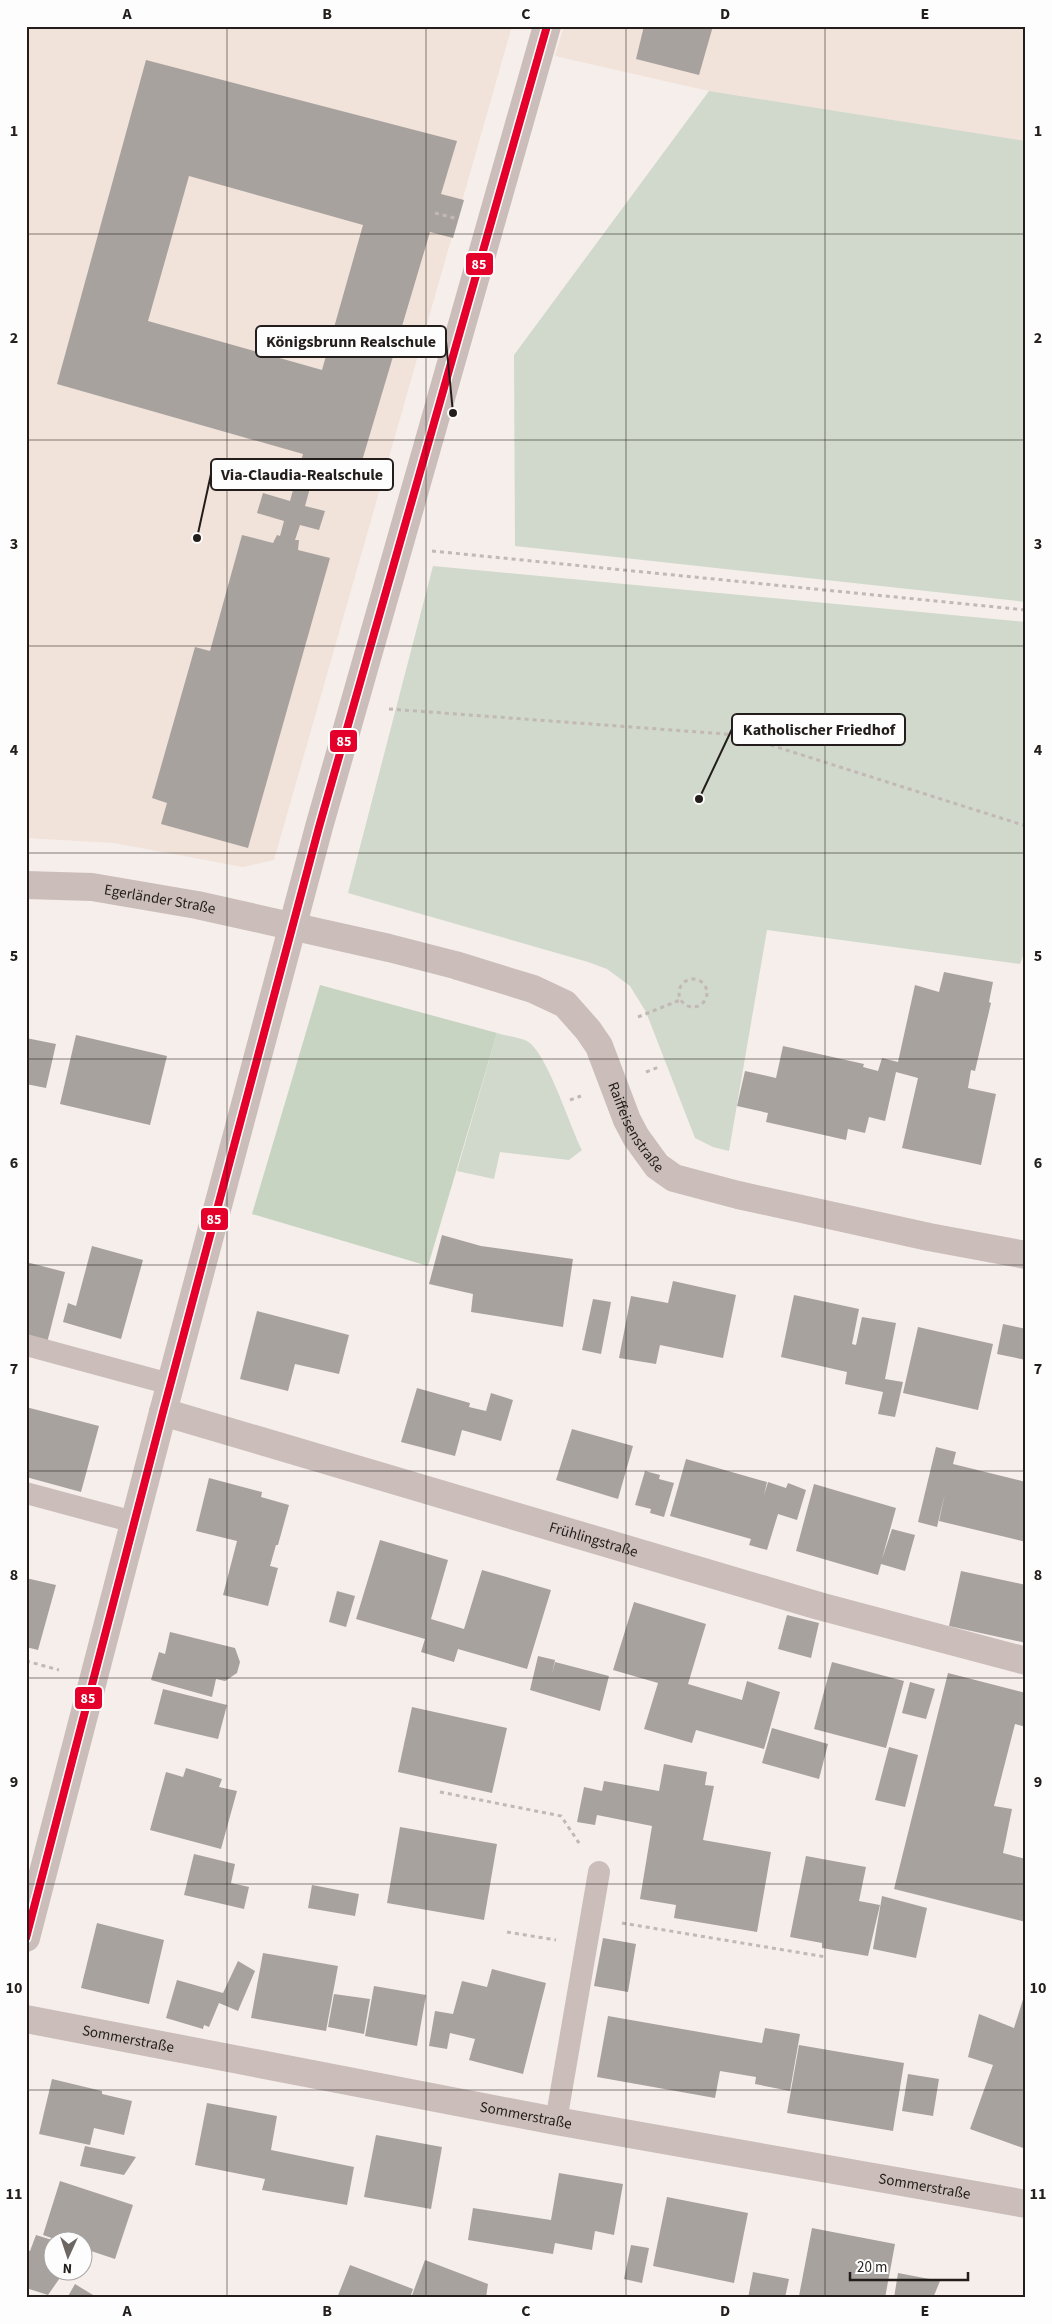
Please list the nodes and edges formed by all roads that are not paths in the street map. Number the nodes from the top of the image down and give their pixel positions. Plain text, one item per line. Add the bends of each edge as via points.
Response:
1 (547, 26) edge
2 (26, 885) edge
3 (293, 926) junction
4 (1026, 1254) edge
5 (26, 1345) edge
6 (170, 1384) junction
7 (163, 1412) junction
8 (26, 1493) edge
9 (134, 1522) junction
10 (1026, 1661) edge
11 (598, 1872) road end
12 (26, 1938) edge
13 (26, 2019) edge
14 (556, 2121) junction
15 (1026, 2204) edge

1 - 3 street
2 - 3 street, Egerländer Straße via 92,887 183,902
3 - 4 street, Raiffeisenstraße via 455,965 533,990 565,1004 599,1046 636,1137 657,1166 674,1178 938,1239
3 - 6 street
5 - 6 lane
6 - 7 street
7 - 9 street
7 - 10 street, Frühlingstraße via 819,1606
8 - 9 lane
9 - 12 street
11 - 14 lane
13 - 14 street, Sommerstraße
14 - 15 street, Sommerstraße

